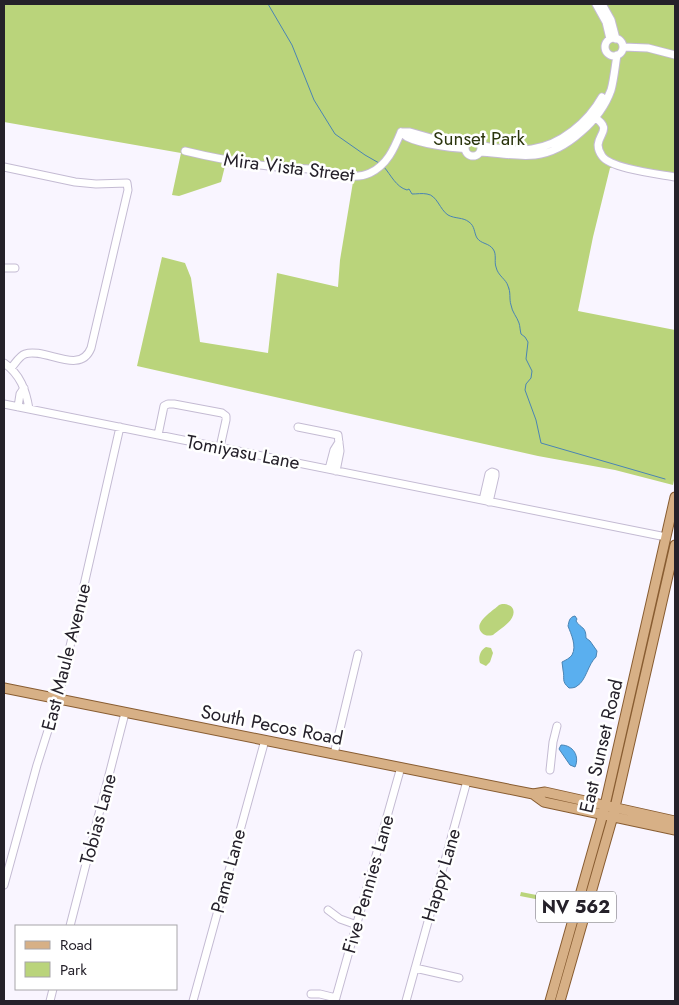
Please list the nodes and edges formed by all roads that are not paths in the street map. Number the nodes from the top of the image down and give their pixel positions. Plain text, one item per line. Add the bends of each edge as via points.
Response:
1 (596, 4) edge
2 (602, 4) edge
3 (613, 39) junction
4 (623, 47) junction
5 (675, 54) edge
6 (615, 56) junction
7 (592, 115) junction
8 (466, 146) junction
9 (481, 149) junction
10 (185, 152) dead end
11 (4, 167) edge
12 (675, 178) edge
13 (4, 268) edge
14 (15, 268) dead end
15 (4, 363) edge
16 (11, 368) junction
17 (24, 388) junction
18 (4, 404) edge
19 (18, 407) junction
20 (29, 409) junction
21 (120, 427) junction
22 (298, 428) dead end
23 (158, 435) junction
24 (220, 447) junction
25 (333, 470) junction
26 (675, 497) edge
27 (666, 537) junction
28 (675, 545) edge
29 (657, 578) junction
30 (671, 582) edge
31 (641, 646) junction
32 (652, 648) junction
33 (358, 654) dead end
34 (4, 688) edge
35 (58, 699) junction
36 (638, 704) junction
37 (125, 712) junction
38 (558, 726) dead end
39 (264, 740) junction
40 (334, 754) junction
41 (402, 768) junction
42 (550, 770) dead end
43 (467, 781) junction
44 (604, 809) junction
45 (614, 812) junction
46 (675, 821) edge
47 (675, 830) edge
48 (4, 885) edge
49 (578, 900) junction
50 (328, 910) dead end
51 (357, 924) junction
52 (70, 925) edge
53 (577, 943) junction
54 (566, 946) junction
55 (415, 968) junction
56 (459, 978) dead end
57 (567, 978) junction
58 (311, 994) dead end
59 (336, 1000) edge
60 (193, 1001) edge
61 (406, 1001) edge
62 (550, 1001) edge
63 (560, 1001) edge

1 - 3 street
2 - 3 street via 611,20
3 - 4 street via 621,42
3 - 6 street via 606,43 605,49
4 - 5 street
4 - 6 street
6 - 7 street, Mira Vista Street via 606,90
7 - 9 street, Mira Vista Street via 564,137 532,150
7 - 12 street via 604,126 598,140 602,157 618,166
8 - 9 street, Mira Vista Street via 468,154 474,156
8 - 9 street, Mira Vista Street via 469,140 475,139 480,142
8 - 10 street, Mira Vista Street via 401,132 383,165 363,176
11 - 16 street via 73,182 127,183 128,190 89,354 75,361 26,353
13 - 14 street
15 - 16 street
16 - 17 street
17 - 19 street
17 - 20 street
18 - 19 street, Tomiyasu Lane
19 - 20 street, Tomiyasu Lane
20 - 21 street, Tomiyasu Lane
21 - 23 street, Tomiyasu Lane
21 - 35 street, East Maule Avenue
22 - 25 street via 338,435 340,451
23 - 24 street, Tomiyasu Lane
23 - 24 street via 164,406 174,404 226,416
24 - 25 street, Tomiyasu Lane
25 - 27 street, Tomiyasu Lane
26 - 27 main road, East Sunset Road / NV 562
27 - 29 main road, East Sunset Road / NV 562
27 - 30 main road via 670,541 663,578
28 - 30 main road, East Sunset Road / NV 562
29 - 31 main road, East Sunset Road / NV 562
29 - 32 main road via 648,640 649,648
30 - 32 main road, East Sunset Road / NV 562
31 - 36 main road via 644,654 638,683
31 - 44 main road, East Sunset Road / NV 562
32 - 36 main road, East Sunset Road / NV 562
33 - 40 street
34 - 35 main road, South Pecos Road
35 - 37 main road, South Pecos Road
35 - 48 street, East Maule Avenue
36 - 45 main road, East Sunset Road / NV 562
37 - 39 main road, South Pecos Road
37 - 52 street, Tobias Lane
38 - 42 street
39 - 40 main road, South Pecos Road
39 - 60 street, Pama Lane
40 - 41 main road, South Pecos Road
41 - 43 main road, South Pecos Road
41 - 51 street, Five Pennies Lane
43 - 44 main road, South Pecos Road via 533,794 545,792
43 - 55 street, Happy Lane
44 - 45 main road, South Pecos Road
44 - 49 main road, East Sunset Road / NV 562
45 - 46 main road, South Pecos Road
45 - 47 main road, South Pecos Road
45 - 53 main road, East Sunset Road / NV 562
49 - 53 main road
49 - 54 main road, East Sunset Road / NV 562
50 - 51 street via 340,919
51 - 59 street, Five Pennies Lane
53 - 57 main road, East Sunset Road / NV 562
54 - 57 main road via 570,948
54 - 62 main road, East Sunset Road / NV 562
55 - 56 street
55 - 61 street, Happy Lane
57 - 63 main road, East Sunset Road / NV 562
58 - 59 street

